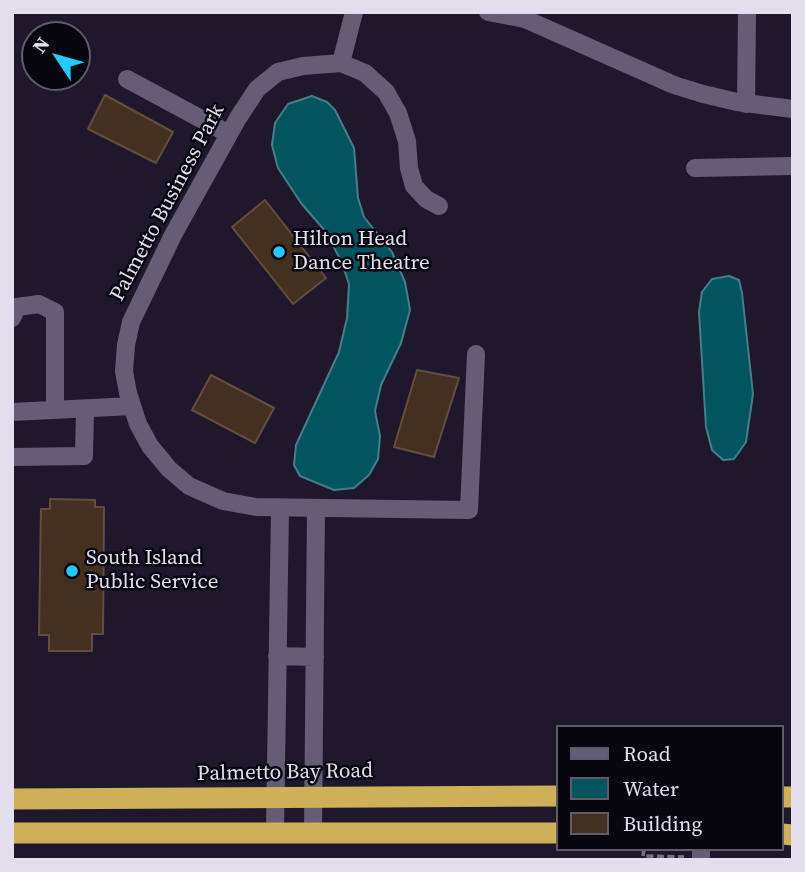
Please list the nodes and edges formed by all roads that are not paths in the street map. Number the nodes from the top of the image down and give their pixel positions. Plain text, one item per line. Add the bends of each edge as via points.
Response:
1 (354, 12) edge
2 (488, 12) edge
3 (747, 12) edge
4 (341, 63) junction
5 (127, 79) dead end
6 (746, 104) junction
7 (793, 109) edge
8 (229, 134) junction
9 (793, 166) edge
10 (695, 168) dead end
11 (439, 206) dead end
12 (12, 318) edge
13 (476, 354) dead end
14 (132, 406) junction
15 (85, 409) junction
16 (55, 410) junction
17 (12, 412) edge
18 (12, 457) edge
19 (280, 508) junction
20 (316, 508) junction
21 (277, 656) junction
22 (315, 657) junction
23 (314, 796) junction
24 (556, 796) edge
25 (276, 798) junction
26 (12, 799) edge
27 (275, 832) junction
28 (313, 832) junction
29 (12, 833) edge
30 (556, 833) edge

1 - 4 street
2 - 6 street via 524,19 674,85
3 - 6 street
4 - 8 street, Palmetto Business Park via 278,72 257,89
4 - 11 street via 365,74 386,92 407,141 414,186
5 - 8 street
6 - 7 street
8 - 14 street, Palmetto Business Park via 131,322 124,371
9 - 10 street
12 - 16 street via 18,307 39,304 55,312
13 - 20 street, Palmetto Business Park via 470,510
14 - 15 street
14 - 19 street, Palmetto Business Park via 150,446 189,486 223,501
15 - 16 street
15 - 18 street via 84,456
16 - 17 street
19 - 20 street, Palmetto Business Park
19 - 21 street
20 - 22 street
21 - 22 street
21 - 25 street
22 - 23 street
23 - 24 highway, Palmetto Bay Road
23 - 25 highway, Palmetto Bay Road
23 - 28 street
25 - 26 highway, Palmetto Bay Road
25 - 27 street
27 - 28 highway
27 - 29 highway
28 - 30 highway

